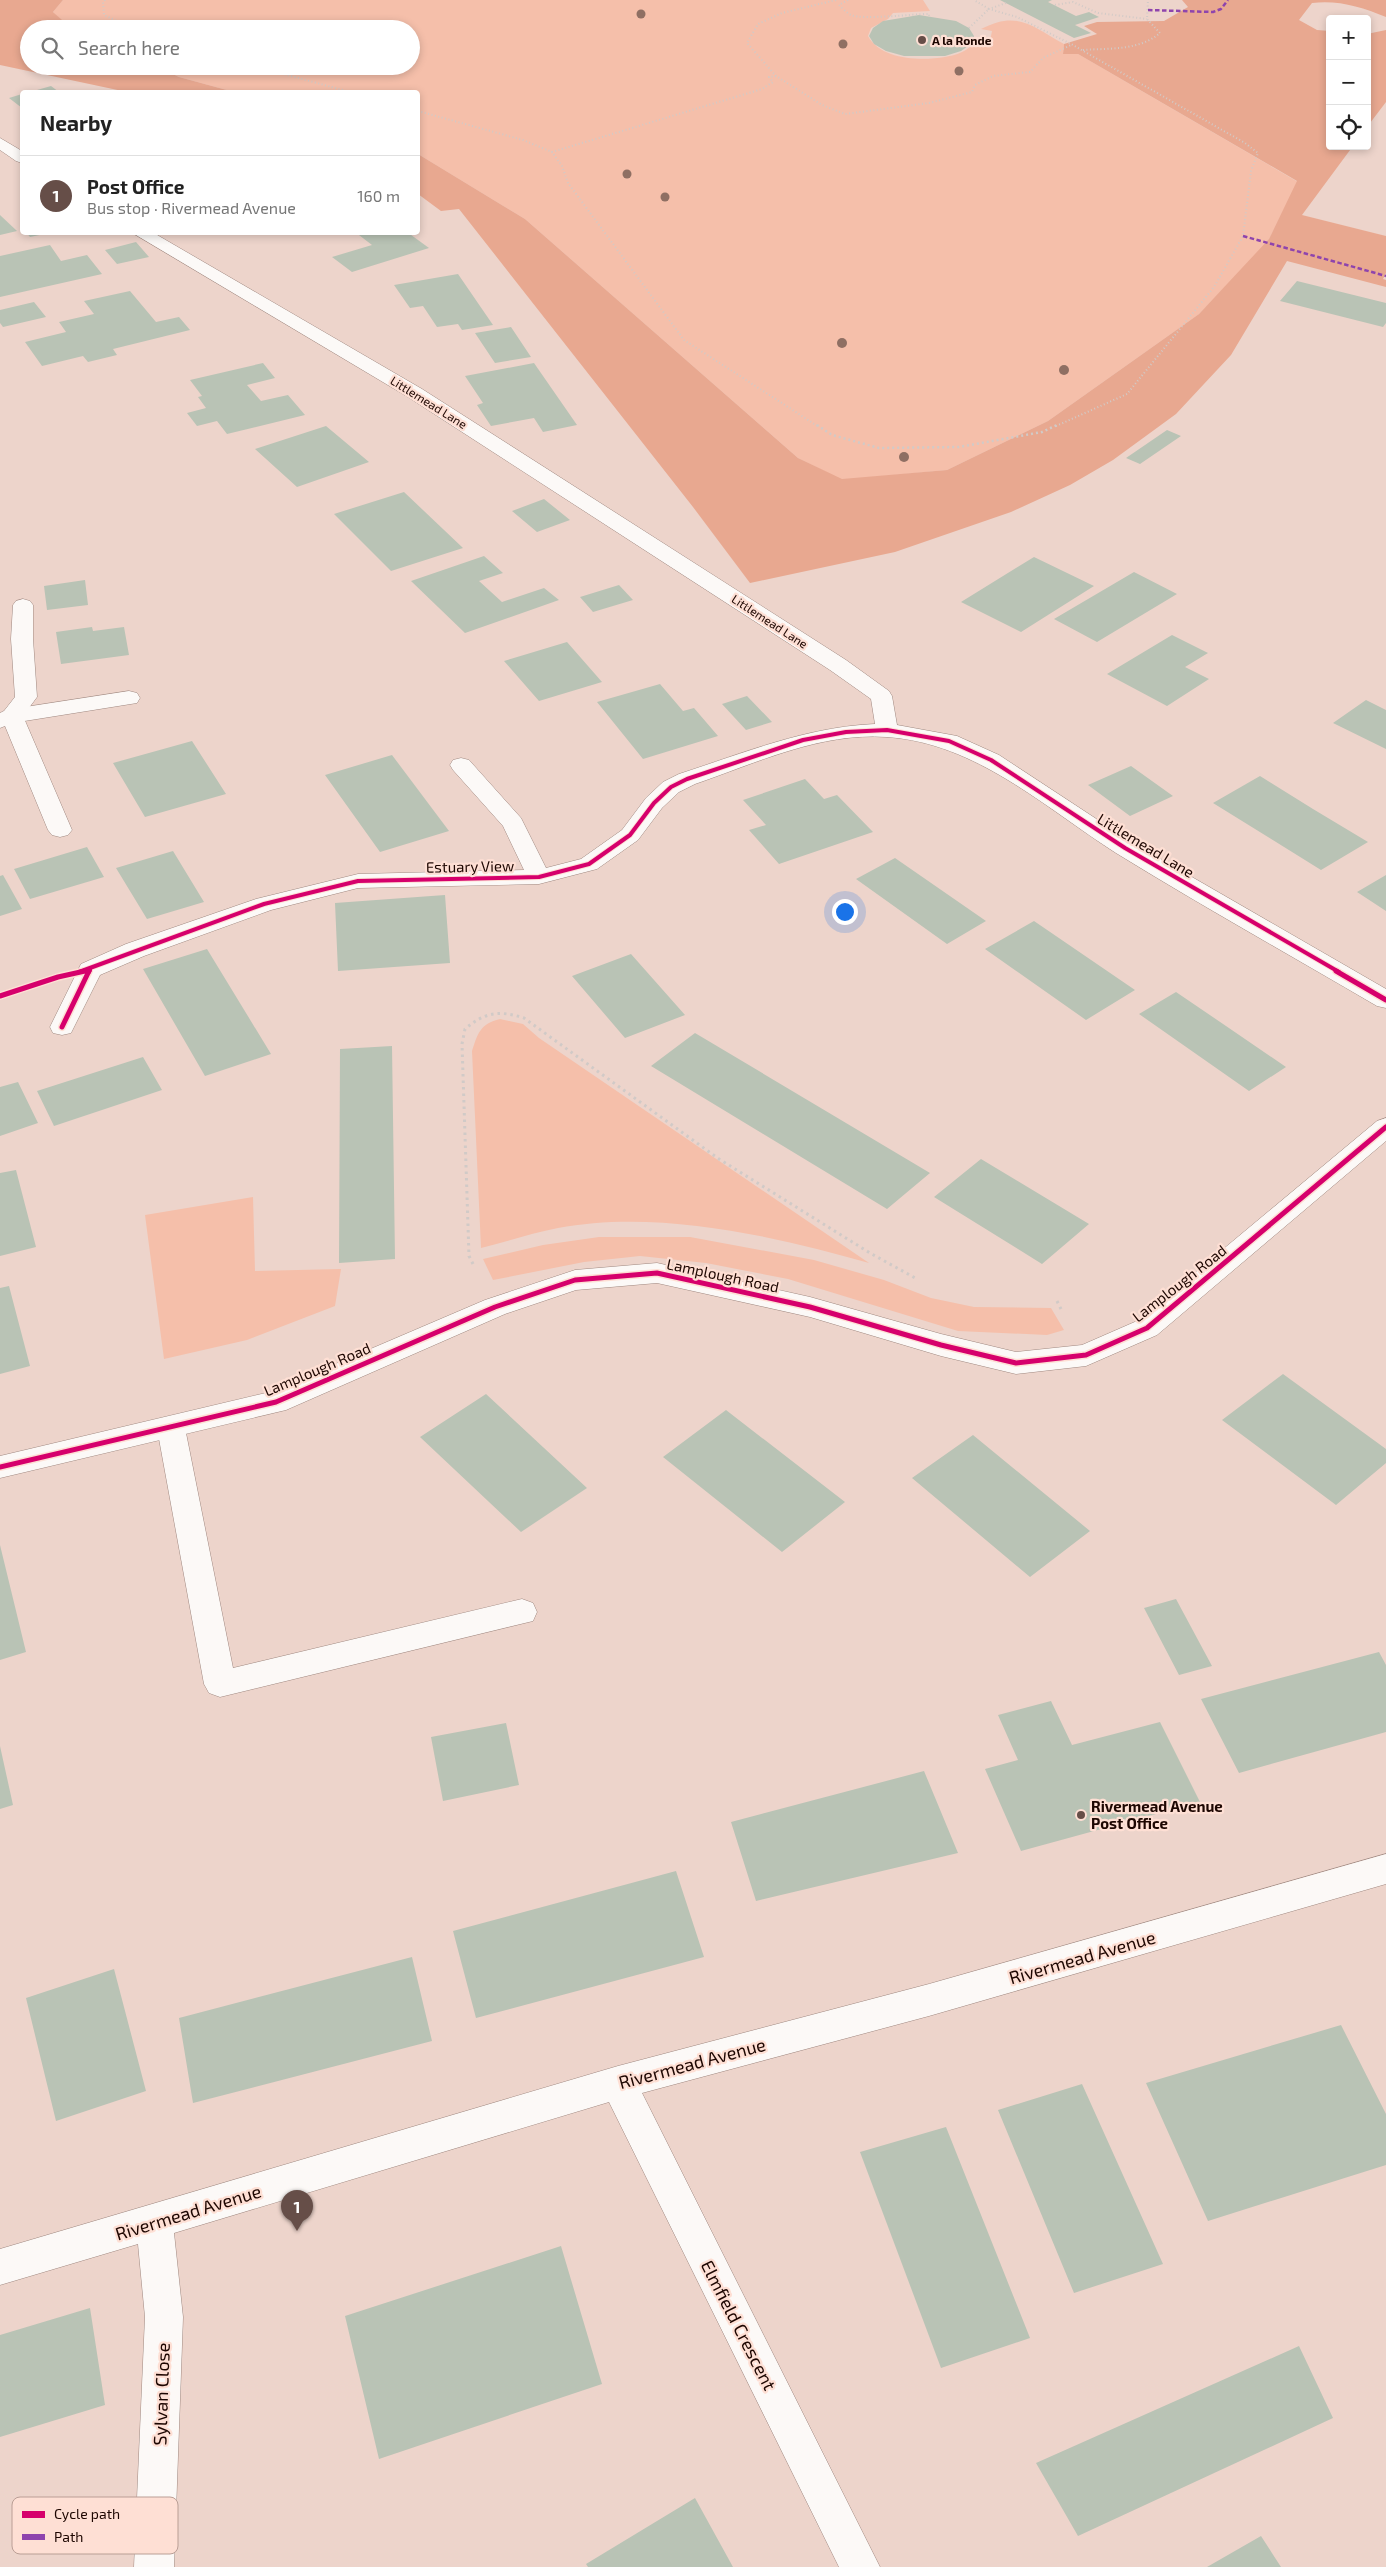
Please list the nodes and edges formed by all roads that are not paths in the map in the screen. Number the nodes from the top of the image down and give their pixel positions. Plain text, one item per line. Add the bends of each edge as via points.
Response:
1 (0, 143) edge
2 (20, 157) edge
3 (144, 235) edge
4 (23, 605) dead end
5 (129, 698) dead end
6 (6, 719) edge
7 (887, 730) junction
8 (461, 765) dead end
9 (60, 830) dead end
10 (539, 877) junction
11 (1386, 1000) edge
12 (62, 1027) dead end
13 (1386, 1127) edge
14 (172, 1428) junction
15 (0, 1467) edge
16 (522, 1612) dead end
17 (1386, 1869) edge
18 (618, 2083) junction
19 (154, 2222) junction
20 (0, 2267) edge
21 (157, 2497) edge
22 (155, 2554) edge
23 (154, 2567) edge
24 (860, 2567) edge

1 - 2 street
3 - 7 street, Littlemead Lane via 415,393 838,665 881,696
4 - 6 street via 26,697
5 - 6 street
6 - 9 street via 25,743
7 - 10 street, Estuary View via 846,732 803,740 687,779 671,787 654,802 630,835 589,864
7 - 11 street, Littlemead Lane via 949,741 991,760 1125,848
8 - 10 street, Estuary View via 513,823
10 - 12 street, Estuary View via 358,881 264,904 135,950 90,970
13 - 14 street, Lamplough Road via 1147,1328 1086,1354 1016,1363 810,1307 657,1273 574,1280 495,1307 276,1402
14 - 15 street, Lamplough Road
14 - 16 street via 220,1684
17 - 18 street, Rivermead Avenue via 948,1994
18 - 19 street, Rivermead Avenue
18 - 24 street, Elmfield Crescent
19 - 20 street, Rivermead Avenue
19 - 21 street, Sylvan Close via 164,2317
22 - 23 street, Sylvan Close

